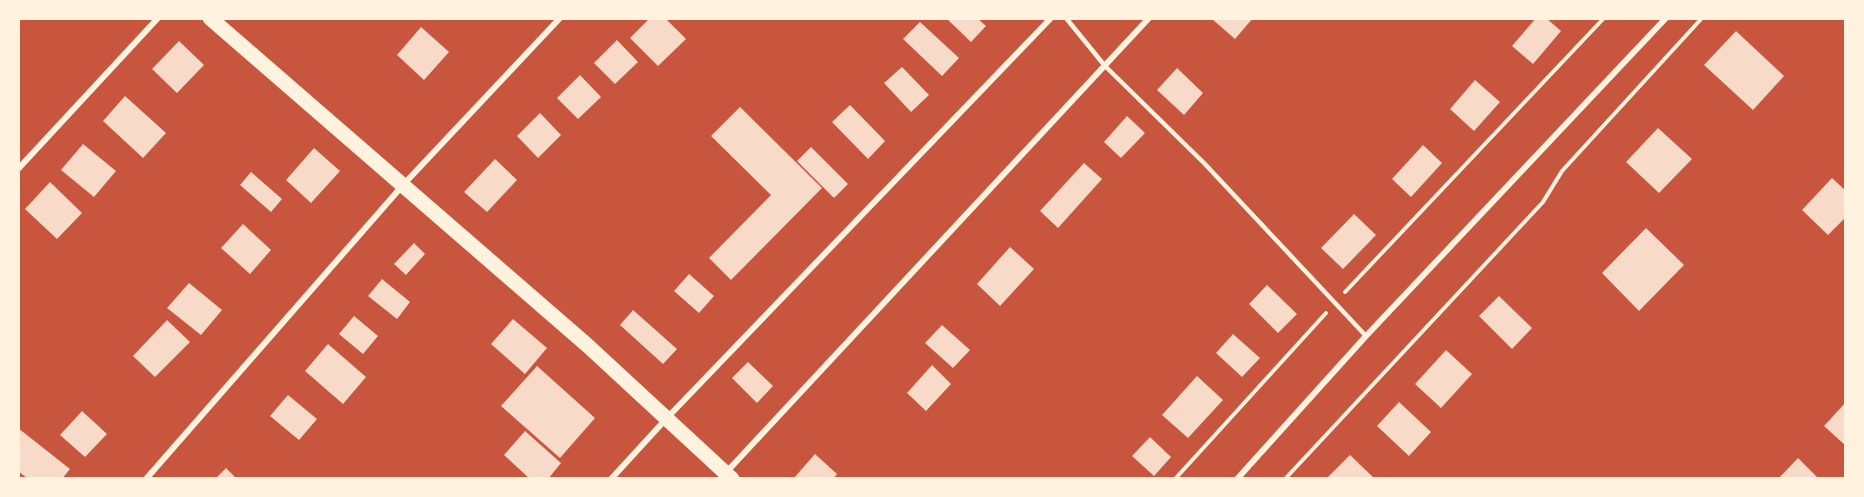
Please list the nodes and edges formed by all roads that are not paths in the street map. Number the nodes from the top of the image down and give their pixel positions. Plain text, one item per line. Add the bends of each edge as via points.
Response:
1 (159, 18) edge
2 (210, 18) edge
3 (560, 18) edge
4 (1051, 18) edge
5 (1066, 18) edge
6 (1149, 18) edge
7 (1666, 18) edge
8 (1105, 66) junction
9 (18, 169) edge
10 (403, 185) junction
11 (1366, 336) junction
12 (666, 418) junction
13 (726, 477) edge
14 (146, 479) edge
15 (611, 479) edge
16 (1237, 479) edge

1 - 9 street
2 - 10 main road
3 - 10 street
4 - 12 street
5 - 8 lane
6 - 8 street
7 - 11 street
8 - 11 lane via 1204,163
8 - 13 street
10 - 12 main road
10 - 14 street
11 - 16 street
12 - 13 main road
12 - 15 street

